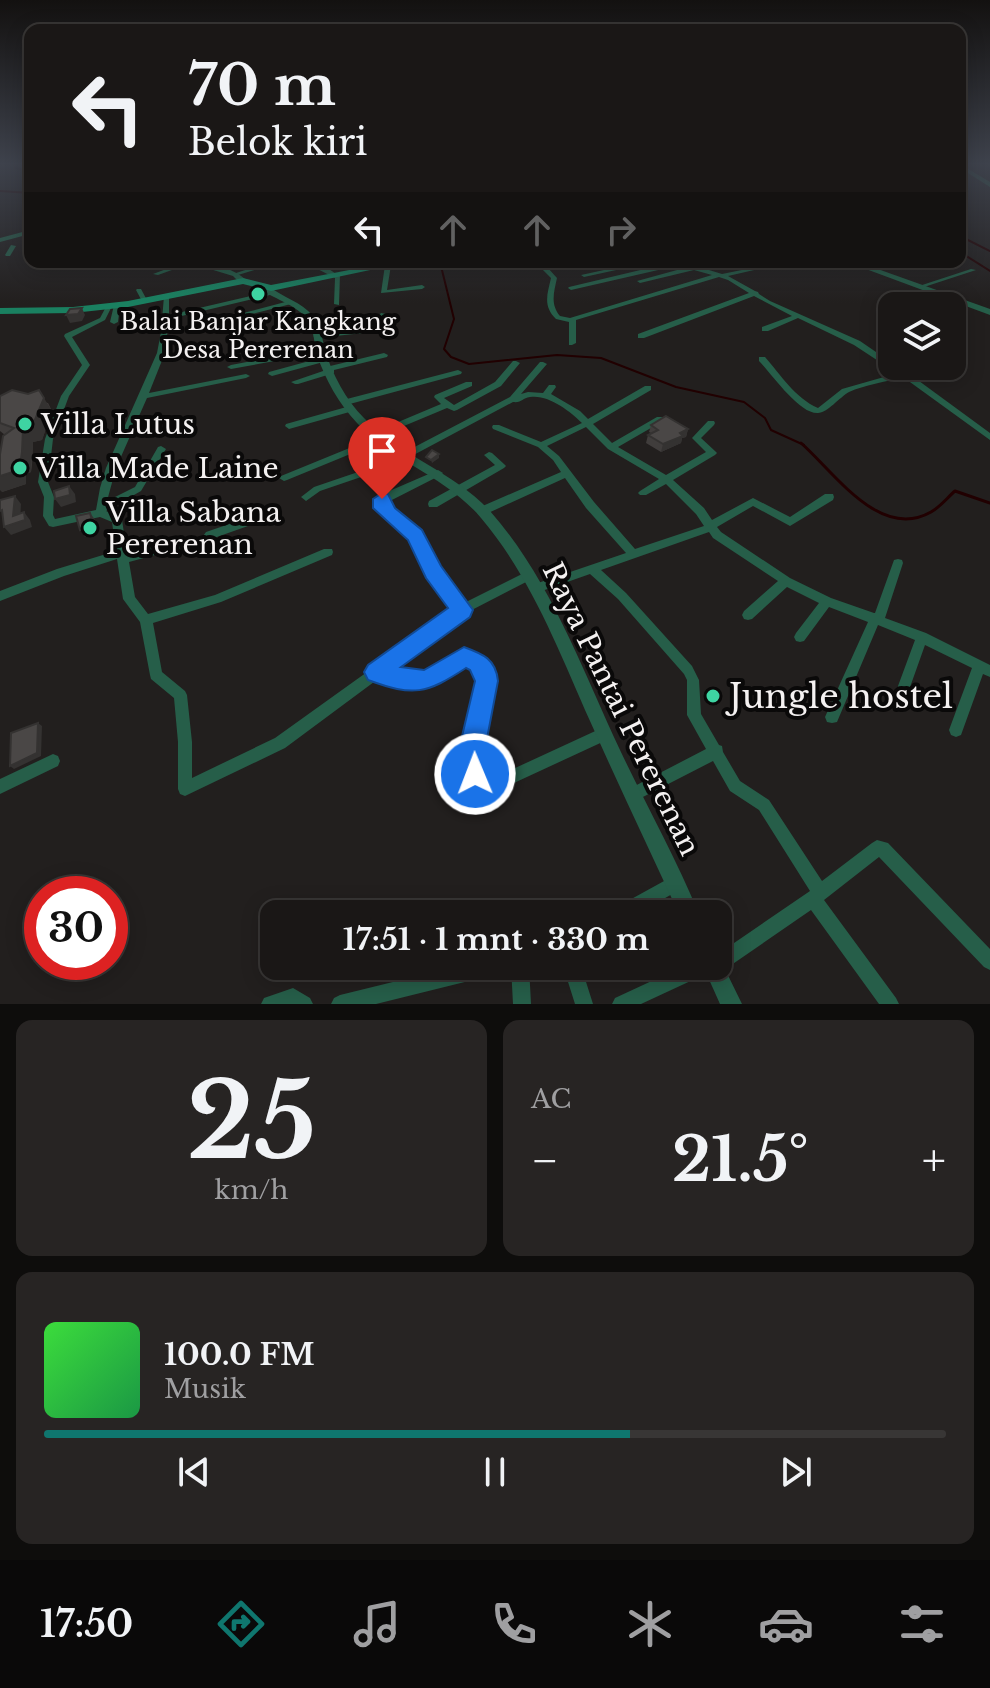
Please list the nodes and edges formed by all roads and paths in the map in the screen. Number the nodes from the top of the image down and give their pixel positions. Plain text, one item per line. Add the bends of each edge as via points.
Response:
1 (24, 234) edge
2 (0, 240) edge
3 (13, 246) dead end
4 (8, 255) dead end
5 (178, 268) edge
6 (213, 268) edge
7 (263, 268) edge
8 (324, 268) edge
9 (374, 268) edge
10 (387, 268) edge
11 (544, 268) edge
12 (620, 268) edge
13 (657, 268) edge
14 (691, 268) edge
15 (698, 268) edge
16 (756, 268) edge
17 (867, 268) edge
18 (216, 269) joint
19 (973, 270) dead end
20 (156, 274) dead end
21 (584, 275) dead end
22 (336, 276) junction
23 (721, 276) junction
24 (239, 278) junction
25 (640, 281) dead end
26 (422, 287) dead end
27 (919, 287) junction
28 (571, 288) dead end
29 (139, 290) dead end
30 (272, 291) junction
31 (756, 293) junction
32 (167, 295) junction
33 (145, 302) junction
34 (289, 303) junction
35 (337, 304) dead end
36 (113, 306) junction
37 (0, 311) edge
38 (990, 312) edge
39 (383, 314) dead end
40 (797, 316) junction
41 (166, 318) junction
42 (228, 318) dead end
43 (572, 320) junction
44 (114, 322) dead end
45 (765, 329) dead end
46 (641, 336) dead end
47 (572, 343) dead end
48 (384, 355) dead end
49 (324, 357) junction
50 (878, 357) edge
51 (762, 359) dead end
52 (516, 363) dead end
53 (543, 364) dead end
54 (231, 367) dead end
55 (458, 372) dead end
56 (272, 374) dead end
57 (246, 376) dead end
58 (883, 380) edge
59 (912, 380) edge
60 (295, 382) dead end
61 (469, 384) dead end
62 (648, 388) dead end
63 (141, 397) junction
64 (447, 405) junction
65 (348, 406) junction
66 (509, 407) dead end
67 (660, 419) edge
68 (711, 423) dead end
69 (586, 424) junction
70 (289, 426) dead end
71 (496, 427) dead end
72 (377, 437) junction
73 (990, 437) edge
74 (541, 445) junction
75 (611, 447) junction
76 (161, 449) dead end
77 (403, 455) junction
78 (489, 455) dead end
79 (438, 473) junction
80 (568, 473) junction
81 (284, 478) dead end
82 (667, 480) junction
83 (459, 489) junction
84 (643, 493) dead end
85 (306, 497) dead end
86 (829, 497) dead end
87 (433, 504) dead end
88 (101, 511) junction
89 (482, 511) junction
90 (244, 523) dead end
91 (710, 527) junction
92 (328, 552) dead end
93 (633, 554) junction
94 (121, 556) junction
95 (898, 563) dead end
96 (593, 570) junction
97 (786, 581) junction
98 (532, 582) junction
99 (0, 596) edge
100 (827, 601) junction
101 (462, 610) junction
102 (748, 615) dead end
103 (877, 618) junction
104 (146, 620) junction
105 (800, 637) dead end
106 (922, 637) junction
107 (985, 668) edge
108 (376, 672) junction
109 (904, 686) dead end
110 (832, 717) dead end
111 (956, 730) dead end
112 (604, 734) junction
113 (717, 751) junction
114 (53, 761) dead end
115 (0, 787) edge
116 (634, 794) junction
117 (675, 883) junction
118 (817, 896) junction
119 (645, 900) edge
120 (683, 900) edge
121 (732, 953) edge
122 (990, 961) edge
123 (437, 980) edge
124 (521, 980) edge
125 (576, 980) edge
126 (679, 980) edge
127 (720, 980) edge
128 (271, 1003) edge
129 (304, 1004) edge
130 (340, 1004) edge
131 (522, 1004) edge
132 (584, 1004) edge
133 (621, 1004) edge
134 (731, 1004) edge
135 (890, 1004) edge

1 - 2 street
3 - 4 street
5 - 20 street
6 - 18 street
7 - 24 street
8 - 22 street
9 - 22 main road
10 - 26 street via 383,292
11 - 43 street via 554,278 548,294 551,309 558,318
12 - 21 street
13 - 28 street
14 - 25 street
15 - 23 street
16 - 23 street
17 - 27 street
18 - 24 street
19 - 27 street
22 - 30 main road
22 - 35 street
23 - 31 street
23 - 43 street
24 - 30 main road
24 - 32 main road
27 - 38 street
29 - 33 street
30 - 34 street, Raya Pantai Pererenan
30 - 41 street
31 - 40 street
31 - 46 street
32 - 33 main road
32 - 41 street
33 - 36 main road
34 - 42 street
34 - 49 street, Raya Pantai Pererenan via 309,316
36 - 37 main road
36 - 44 street
36 - 88 street via 103,319 68,336 86,365 56,417 43,482 53,523
39 - 49 street via 369,330
40 - 45 street
40 - 50 street
41 - 63 street via 161,354
43 - 47 street
48 - 49 street
49 - 54 street
49 - 56 street
49 - 60 street
49 - 65 street, Raya Pantai Pererenan
51 - 58 street via 787,390 819,411 845,391
52 - 64 street via 498,384 454,408
53 - 77 street via 513,399
55 - 65 street
57 - 63 street
59 - 73 street
61 - 64 street via 438,397
62 - 69 street
63 - 88 street via 111,469
64 - 72 street
65 - 70 street
65 - 72 street, Raya Pantai Pererenan
66 - 69 street via 528,394 550,392
67 - 75 street
68 - 82 street via 696,438 712,453
69 - 74 street
69 - 75 street
71 - 74 street
72 - 77 street, Raya Pantai Pererenan
72 - 81 street
74 - 80 street
75 - 82 street
76 - 88 street via 138,489
77 - 79 street, Raya Pantai Pererenan
77 - 85 street
78 - 83 street via 501,466
79 - 83 street, Raya Pantai Pererenan
79 - 101 street via 380,503 415,535
80 - 89 street
80 - 93 street
82 - 84 street
82 - 91 street
83 - 87 street
83 - 89 street, Raya Pantai Pererenan
86 - 91 street via 790,522 753,502
88 - 94 street via 117,520
89 - 98 street, Raya Pantai Pererenan
90 - 94 street via 210,535 204,543
91 - 93 street
91 - 97 street
92 - 104 street via 217,599
93 - 96 street
94 - 99 street
94 - 104 street via 129,599
95 - 103 street
96 - 98 street
96 - 113 street via 688,670 694,715
97 - 100 street
97 - 102 street
98 - 101 street
98 - 112 street, Raya Pantai Pererenan
100 - 103 street
100 - 105 street
101 - 108 street
103 - 106 street
103 - 110 street
104 - 108 street via 156,675 180,695 185,789 280,743
106 - 107 street
106 - 109 street
107 - 111 street
108 - 112 street via 417,682 464,657 478,662 486,681 472,749 475,774 483,787
112 - 116 street, Raya Pantai Pererenan
113 - 116 street
113 - 118 street via 735,786 764,805
114 - 115 street
116 - 117 street, Raya Pantai Pererenan
117 - 119 street
117 - 120 street, Raya Pantai Pererenan
118 - 121 street
118 - 122 street via 870,850 882,849
118 - 135 street
123 - 130 street
124 - 131 street
125 - 132 street
126 - 133 street
127 - 134 street
128 - 129 street via 293,997

